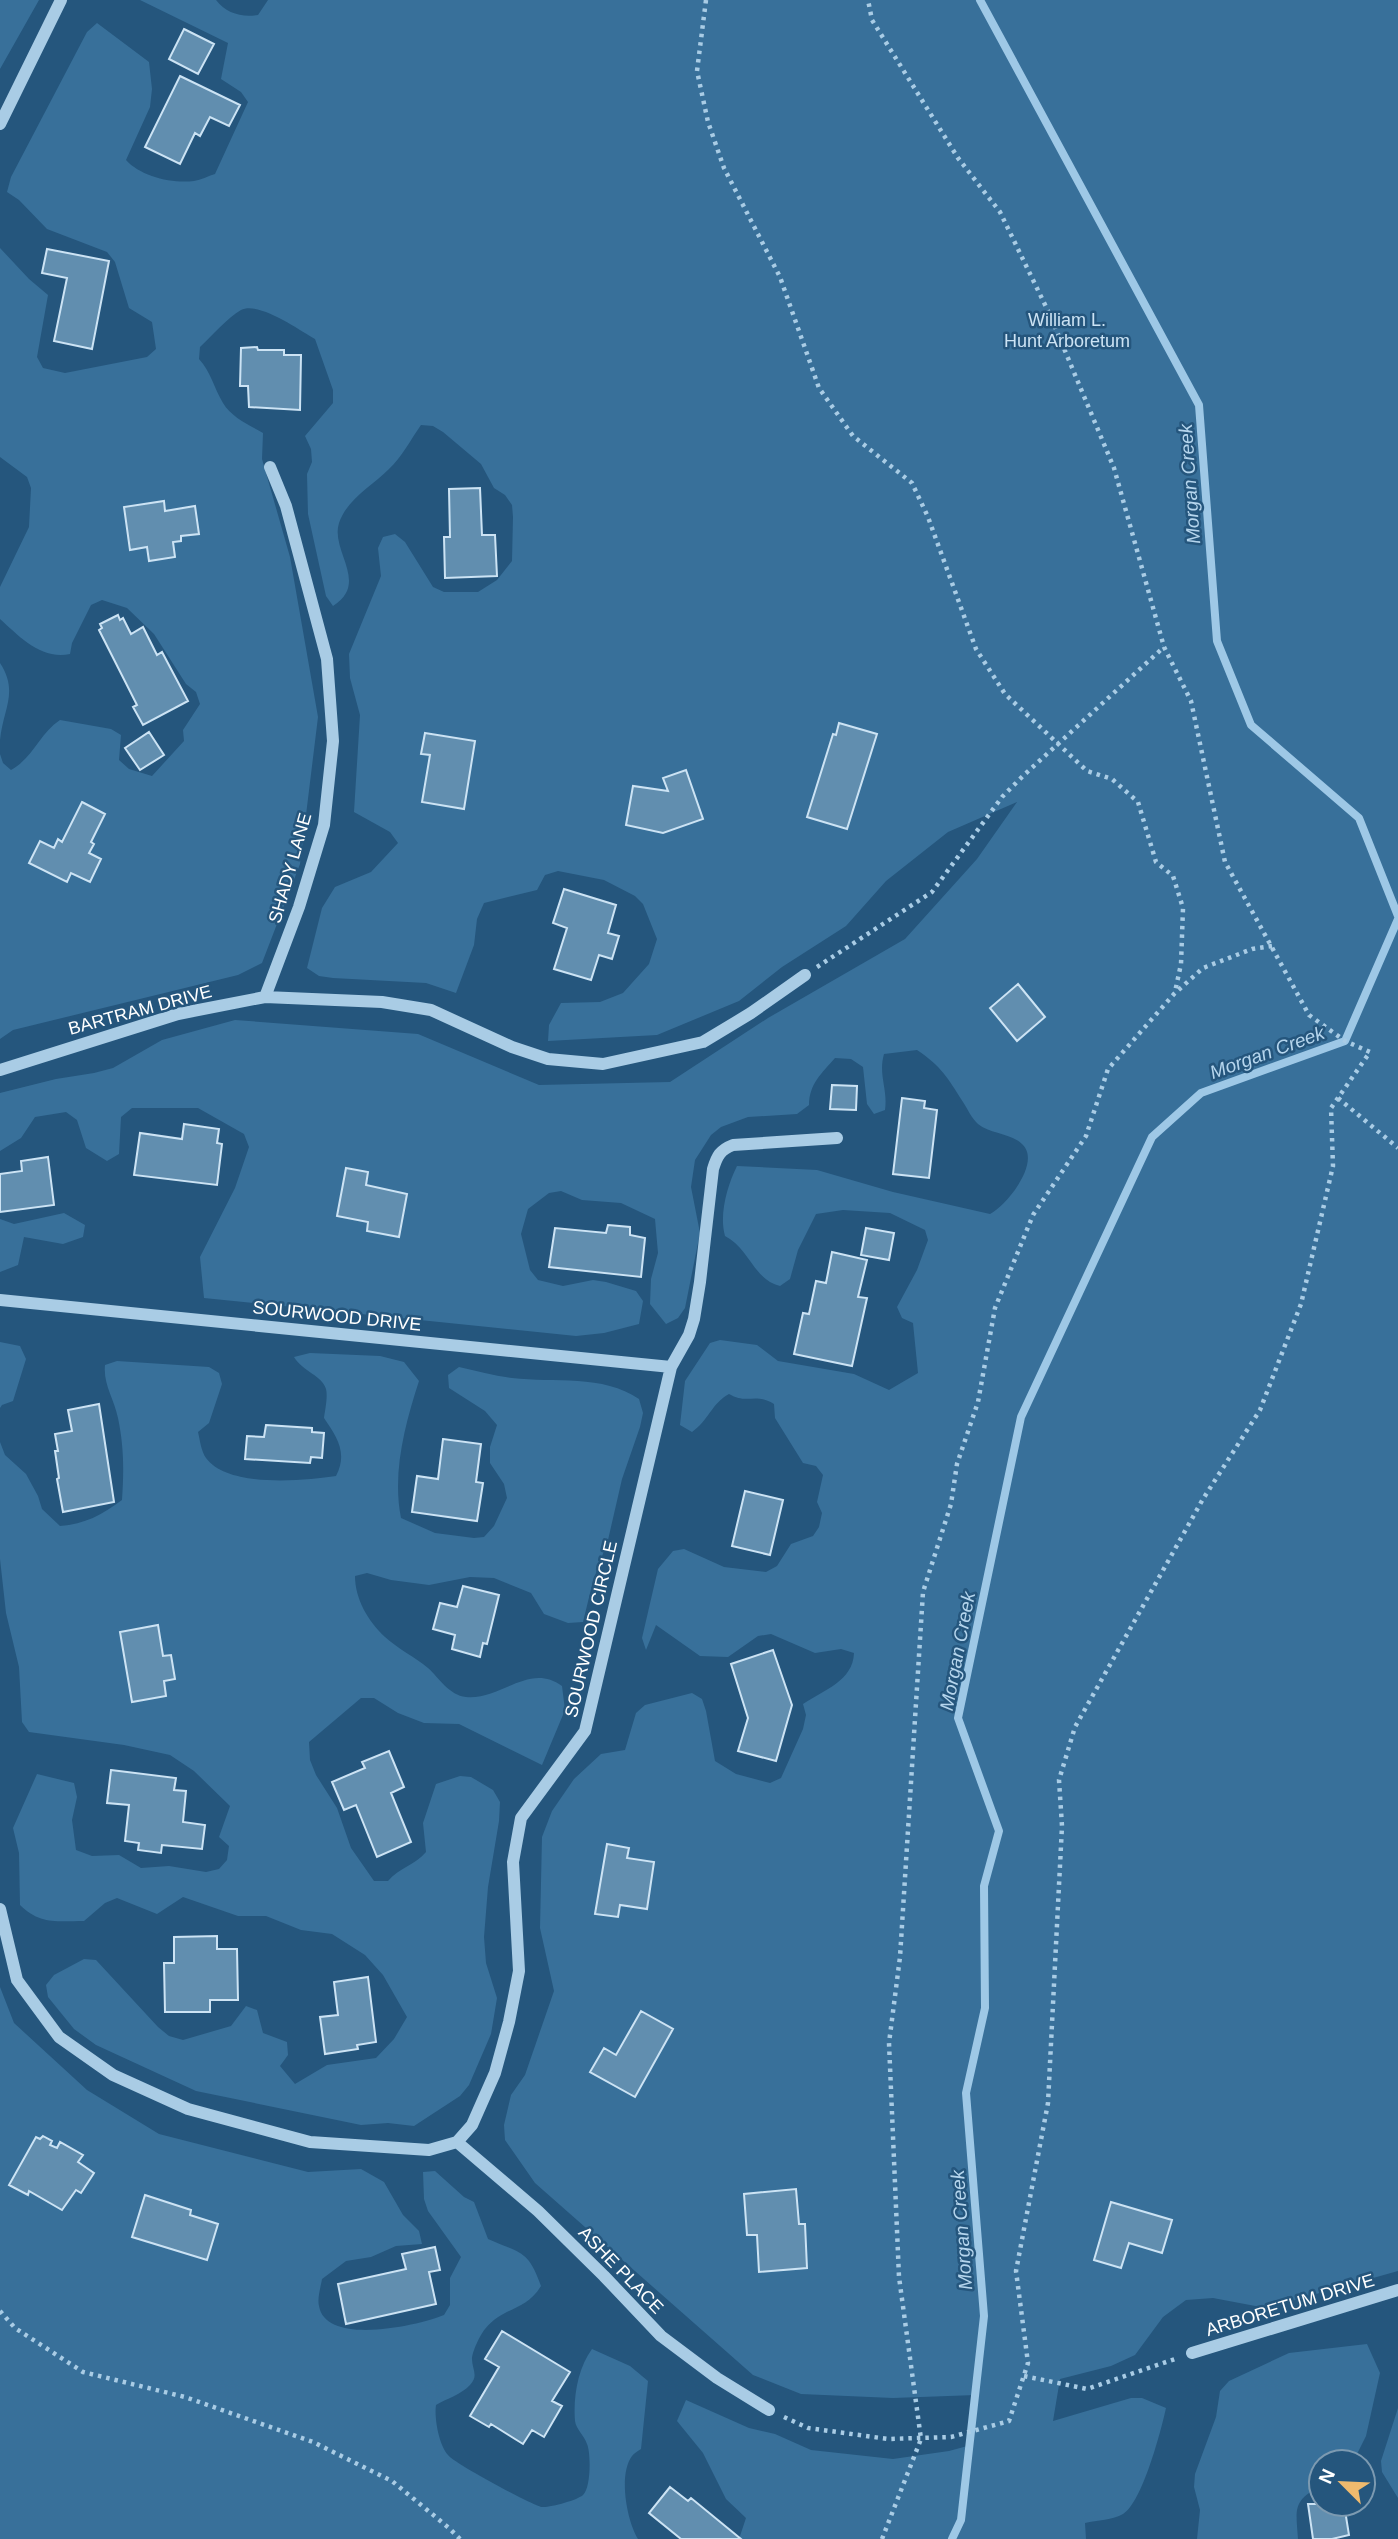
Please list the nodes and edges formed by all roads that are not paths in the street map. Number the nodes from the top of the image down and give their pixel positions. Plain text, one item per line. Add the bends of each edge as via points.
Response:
1 (61, 0) edge
2 (0, 124) edge
3 (270, 467) dead end
4 (805, 975) road end
5 (265, 997) junction
6 (0, 1070) edge
7 (837, 1138) dead end
8 (0, 1300) edge
9 (671, 1367) junction
10 (0, 1909) edge
11 (457, 2142) junction
12 (1398, 2290) edge
13 (1192, 2353) road end
14 (769, 2410) road end

1 - 2 street
3 - 5 street, SHADY LANE via 286,506 327,659 333,741 324,825
4 - 5 street, BARTRAM DRIVE via 703,1042 603,1064 548,1059 431,1010 382,1002
5 - 6 street, BARTRAM DRIVE via 178,1014
7 - 9 street, SOURWOOD CIRCLE via 733,1145 717,1155 694,1319
8 - 9 street, SOURWOOD DRIVE
9 - 11 street, SOURWOOD CIRCLE via 585,1731 521,1818 513,1862 519,1971 509,2022 495,2073 472,2124
10 - 11 street via 17,1980 59,2037 113,2075 188,2109 310,2142 429,2150
11 - 14 street, ASHE PLACE via 538,2211 661,2336
12 - 13 street, ARBORETUM DRIVE

